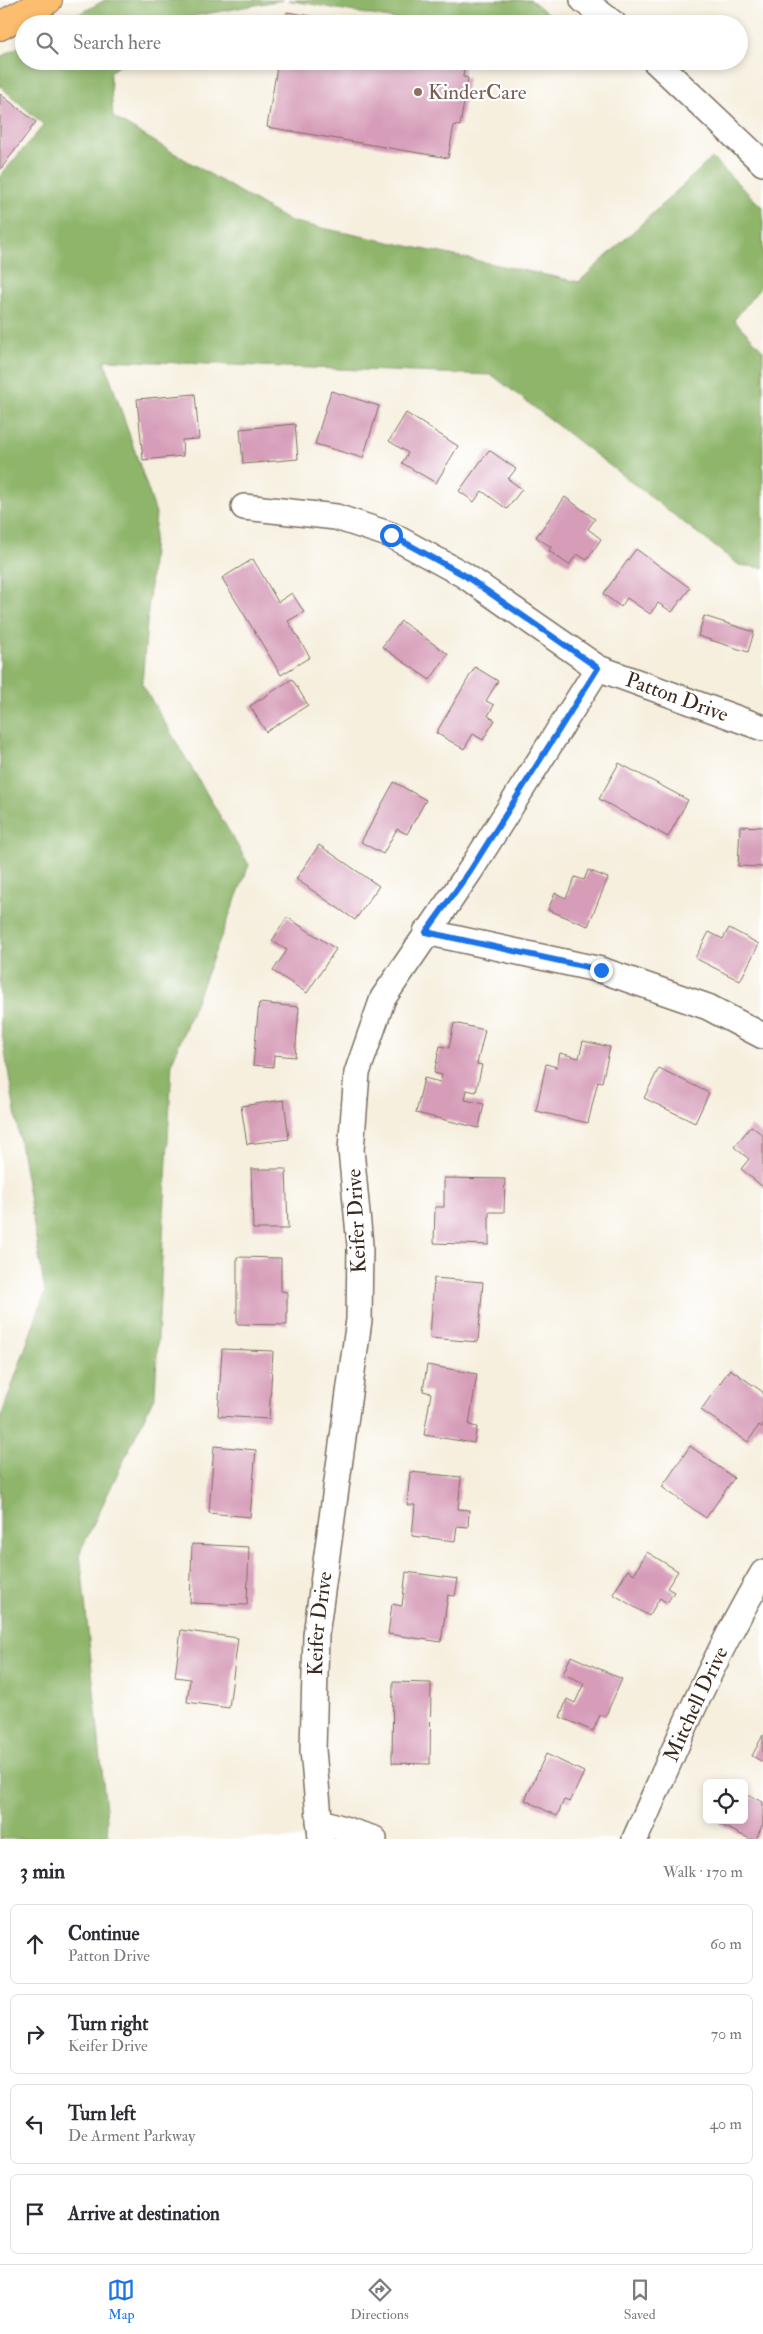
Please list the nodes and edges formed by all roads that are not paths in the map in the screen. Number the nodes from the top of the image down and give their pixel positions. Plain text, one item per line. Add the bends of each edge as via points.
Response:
1 (48, 0) edge
2 (583, 0) edge
3 (20, 15) edge
4 (602, 15) edge
5 (15, 18) edge
6 (0, 26) edge
7 (665, 70) edge
8 (763, 163) edge
9 (244, 507) dead end
10 (598, 668) junction
11 (763, 728) edge
12 (426, 932) junction
13 (763, 1036) edge
14 (763, 1573) edge
15 (320, 1830) edge
16 (374, 1839) edge
17 (635, 1839) edge

1 - 3 main road
2 - 4 street
5 - 6 main road
7 - 8 street
9 - 10 street, Patton Drive via 336,517 391,535 464,575
10 - 11 street, Patton Drive
10 - 12 street, Keifer Drive via 470,871
12 - 13 street via 601,970 708,1007
12 - 15 street, Keifer Drive via 383,998 358,1073 351,1150 360,1245 359,1320 316,1635 313,1750
14 - 17 street, Mitchell Drive via 701,1688
15 - 16 street

